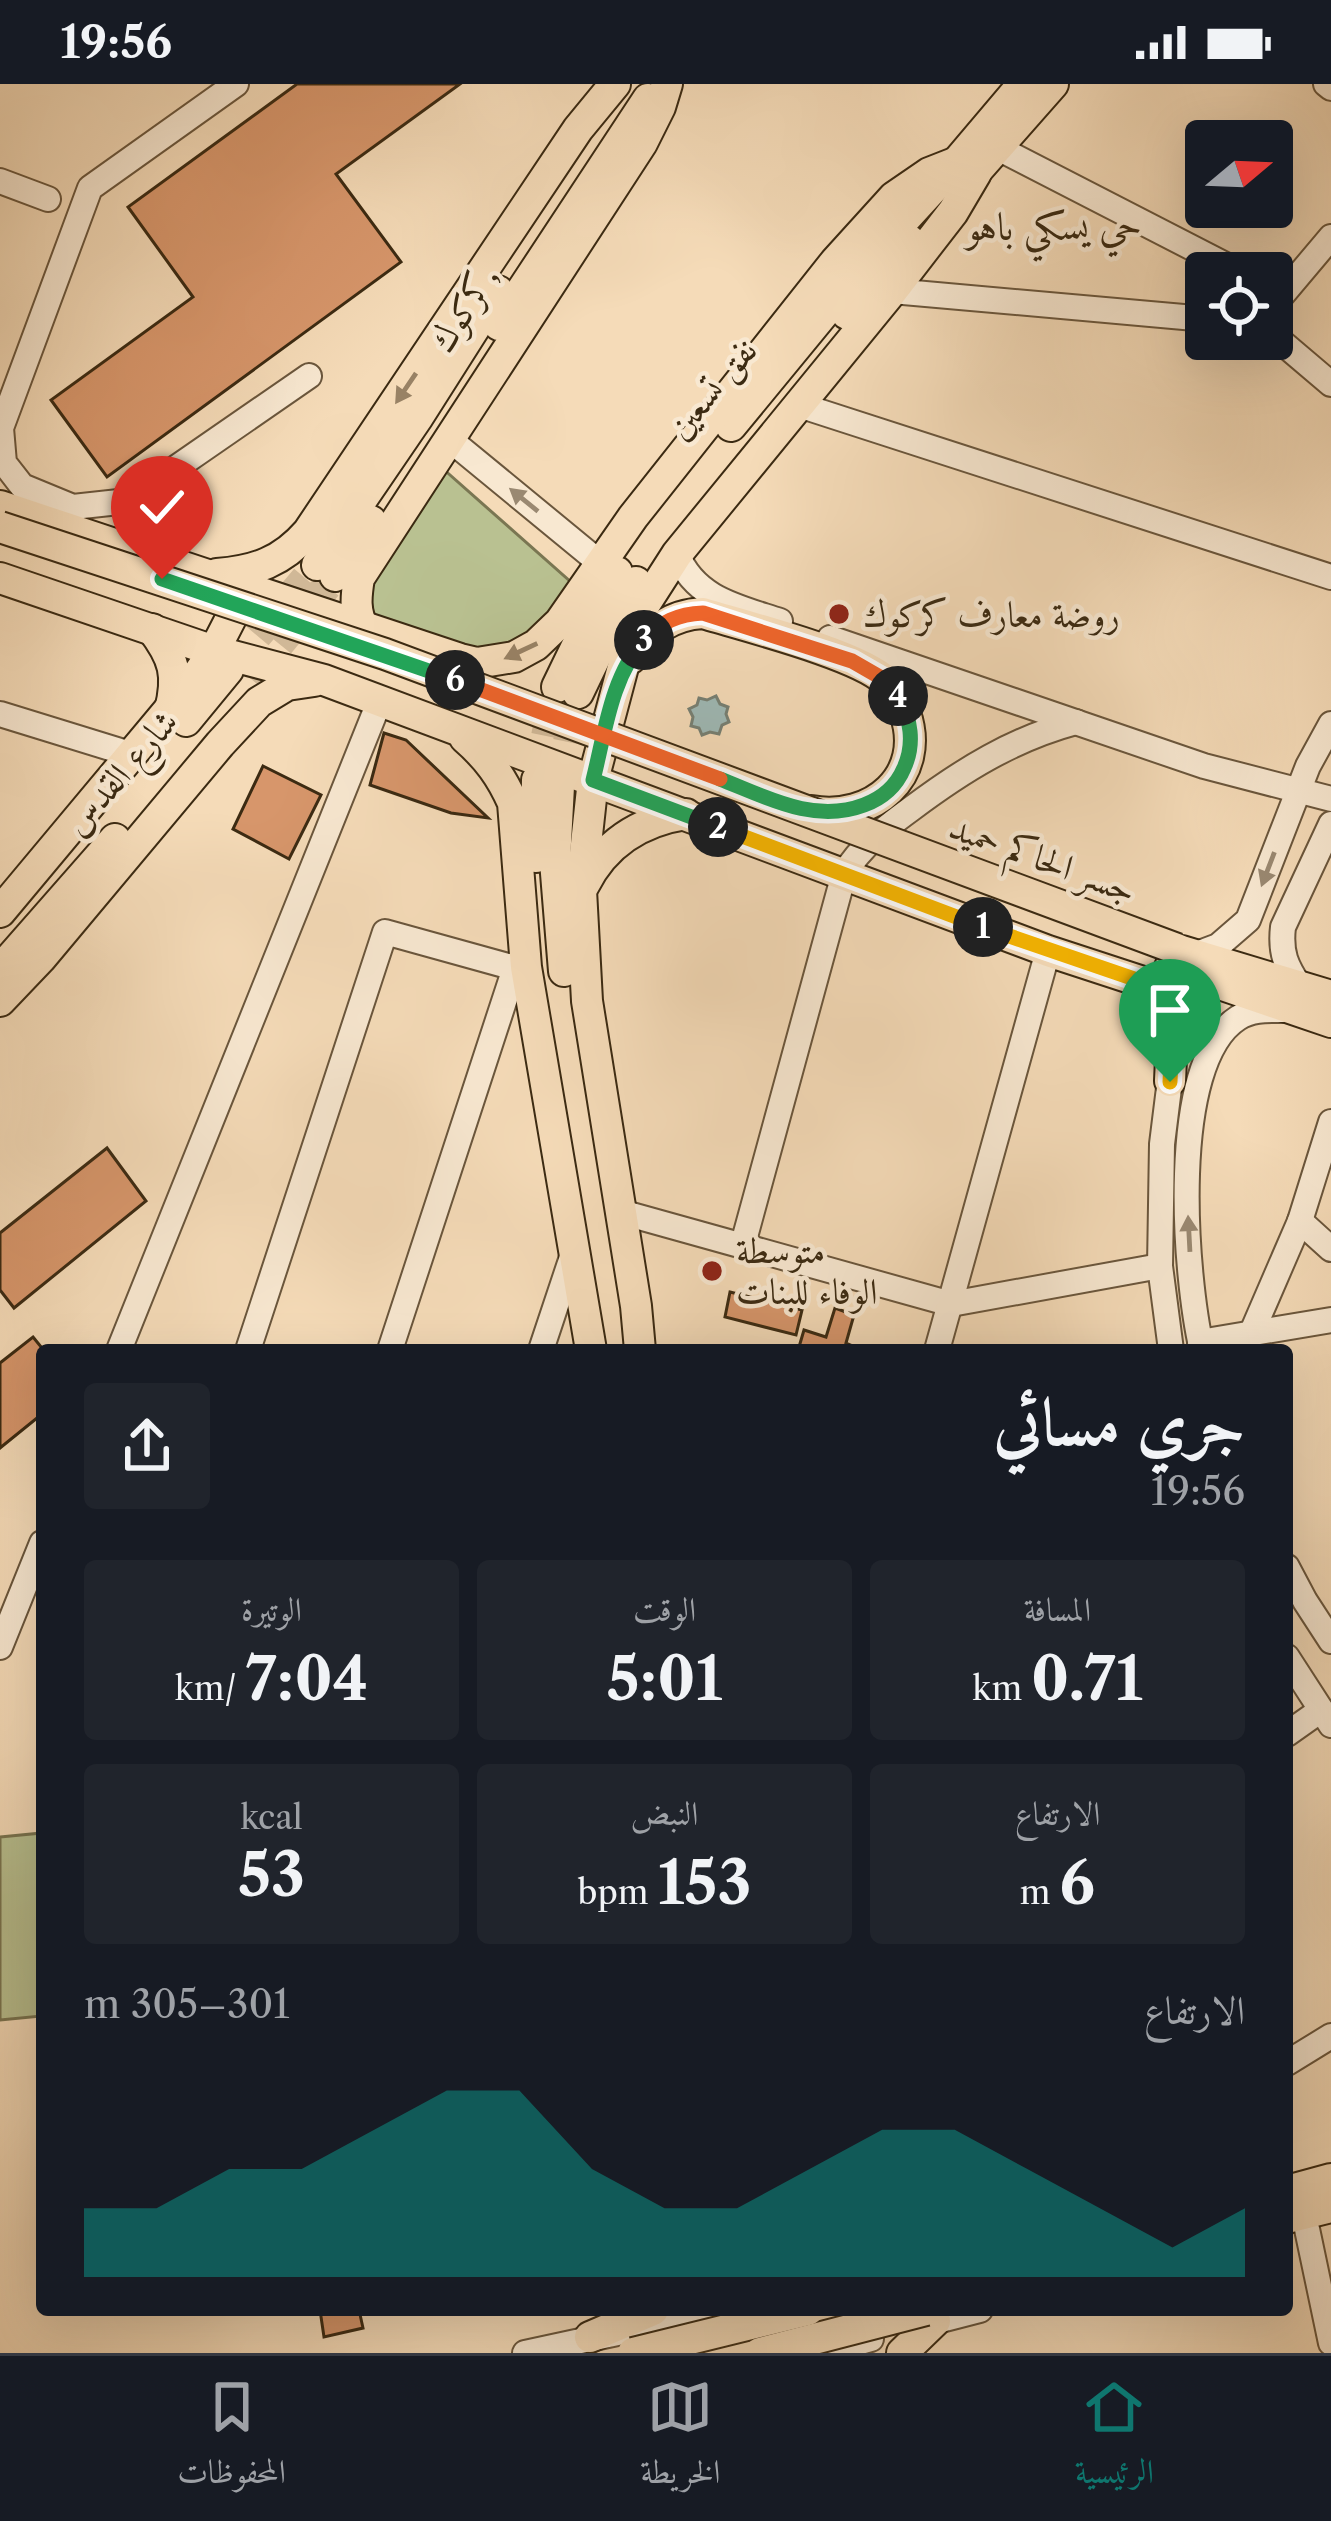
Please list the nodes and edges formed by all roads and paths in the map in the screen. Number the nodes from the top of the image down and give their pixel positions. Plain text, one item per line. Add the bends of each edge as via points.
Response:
1 (236, 84) edge
2 (615, 84) edge
3 (631, 84) edge
4 (663, 84) edge
5 (1023, 84) edge
6 (1052, 84) edge
7 (998, 148) junction
8 (966, 168) junction
9 (0, 182) edge
10 (48, 199) dead end
11 (1331, 237) edge
12 (1200, 252) edge
13 (1293, 278) edge
14 (892, 291) junction
15 (1185, 317) edge
16 (1293, 351) edge
17 (308, 376) dead end
18 (1331, 383) edge
19 (799, 405) junction
20 (448, 438) junction
21 (0, 506) edge
22 (0, 527) edge
23 (0, 549) edge
24 (676, 554) junction
25 (600, 563) junction
26 (1331, 577) edge
27 (0, 578) edge
28 (254, 578) junction
29 (364, 628) junction
30 (152, 629) junction
31 (231, 667) junction
32 (619, 679) junction
33 (324, 680) junction
34 (567, 690) tunnel mouth
35 (380, 700) junction
36 (170, 710) junction
37 (5, 721) edge
38 (1076, 722) junction
39 (1331, 724) edge
40 (452, 726) junction
41 (133, 755) junction
42 (593, 780) junction
43 (1298, 791) junction
44 (1331, 799) edge
45 (799, 809) junction
46 (686, 814) junction
47 (1331, 824) edge
48 (844, 874) junction
49 (581, 890) junction
50 (0, 913) edge
51 (0, 943) edge
52 (1048, 951) junction
53 (1181, 961) junction
54 (520, 967) junction
55 (0, 970) edge
56 (1331, 996) edge
57 (1294, 998) junction
58 (0, 1001) edge
59 (1331, 1022) edge
60 (1170, 1082) junction
61 (1331, 1122) edge
62 (621, 1212) junction
63 (1300, 1221) junction
64 (743, 1244) junction
65 (1331, 1249) edge
66 (573, 1254) junction
67 (1160, 1266) junction
68 (951, 1304) junction
69 (1331, 1320) edge
70 (1252, 1332) junction
71 (121, 1344) edge
72 (250, 1344) edge
73 (393, 1344) edge
74 (543, 1344) edge
75 (590, 1344) edge
76 (603, 1344) edge
77 (625, 1344) edge
78 (639, 1344) edge
79 (939, 1344) edge
80 (1170, 1344) edge
81 (1201, 1344) edge
82 (1208, 1344) edge
83 (36, 1558) edge
84 (1293, 1578) edge
85 (1331, 1641) edge
86 (0, 1647) edge
87 (1293, 1666) edge
88 (1326, 1718) edge
89 (1293, 1732) edge
90 (1331, 2036) edge
91 (1293, 2059) edge
92 (1331, 2178) edge
93 (1293, 2186) edge
94 (1331, 2207) edge
95 (1303, 2225) edge
96 (639, 2316) edge
97 (694, 2316) edge
98 (781, 2316) edge
99 (785, 2316) edge
100 (812, 2316) edge
101 (931, 2316) edge
102 (590, 2337) junction
103 (1331, 2343) edge
104 (827, 2352) edge
105 (525, 2353) edge
106 (633, 2353) edge
107 (760, 2353) edge
108 (794, 2353) edge
109 (902, 2353) edge

1 - 17 street via 90,188 1,428 4,463 22,486 73,508 128,501
2 -> 28 main road via 308,532
3 - 4 main road, كركوك, via 326,571
4 - 20 main road via 642,142
5 - 8 main road
6 - 7 main road
7 - 8 main road
7 - 12 street
8 - 14 main road via 953,212
8 - 25 main road via 929,173 893,197
8 - 34 main road, نفق تسعين via 655,551
9 - 10 street
11 - 13 street
14 - 15 street
14 - 19 main road
16 - 18 street
19 - 24 main road
19 - 26 street
25 -> 20 street
20 - 29 main road via 359,578
21 - 28 main road via 206,575
22 - 45 main road, جسر الحاكم حميد, bridge via 386,654
23 - 53 main road, جسر الحاكم حميد via 379,674
24 - 32 main road via 636,618
24 - 38 street via 714,598
25 -> 29 main road via 560,622 514,657 478,663
27 - 30 main road
28 - 29 main road
28 - 31 main road
30 - 31 main road
30 - 36 main road via 174,667
31 - 33 main road
31 - 36 main road
31 - 51 main road
31 - 55 main road, شارع القدس
32 - 42 main road
32 - 45 main road, bridge via 652,632 703,613 852,661 885,680 911,728 900,779 857,808
33 - 35 main road
33 - 58 main road via 287,685 259,702
35 - 40 main road
35 - 71 street
36 - 41 main road
37 - 41 street
38 - 43 street
38 - 48 street via 1000,749 953,777 871,839
39 - 43 street
40 - 42 main road
40 - 54 main road via 503,778 513,803
41 - 50 main road
42 - 46 main road
42 - 49 main road
43 - 44 street
43 -> 53 street via 1248,920 1218,946
45 - 53 main road, جسر الحاكم حميد, bridge
46 - 48 main road
46 - 49 main road via 622,837
47 - 57 street via 1282,927
48 - 52 main road
48 - 64 street
49 - 62 main road via 587,1001
52 - 60 main road via 1152,985 1168,999
52 - 68 street
53 - 57 main road
53 - 60 street
54 - 66 main road
54 - 72 street via 385,932
54 - 73 street
56 - 57 main road
57 - 59 main road
81 -> 57 street via 1187,1210 1200,1078 1228,1026
60 - 67 street
61 - 63 street
62 - 64 street
62 - 78 main road
63 - 65 street
63 - 70 street
64 - 68 street
66 - 74 street
66 - 75 main road
67 - 68 street
67 - 80 street
68 - 79 street
69 - 70 street
70 - 82 street
76 - 77 main road via 537,892 548,783 563,962
83 - 86 street
84 - 85 street
87 - 88 street
88 - 89 street
90 - 91 street
92 - 93 main road
94 - 95 main road
95 - 103 street
96 - 102 main road
97 - 102 street
98 - 108 main road
99 - 106 main road, bridge
100 - 104 main road
101 - 104 street
101 - 107 main road, bridge
101 - 109 main road
102 - 105 street

